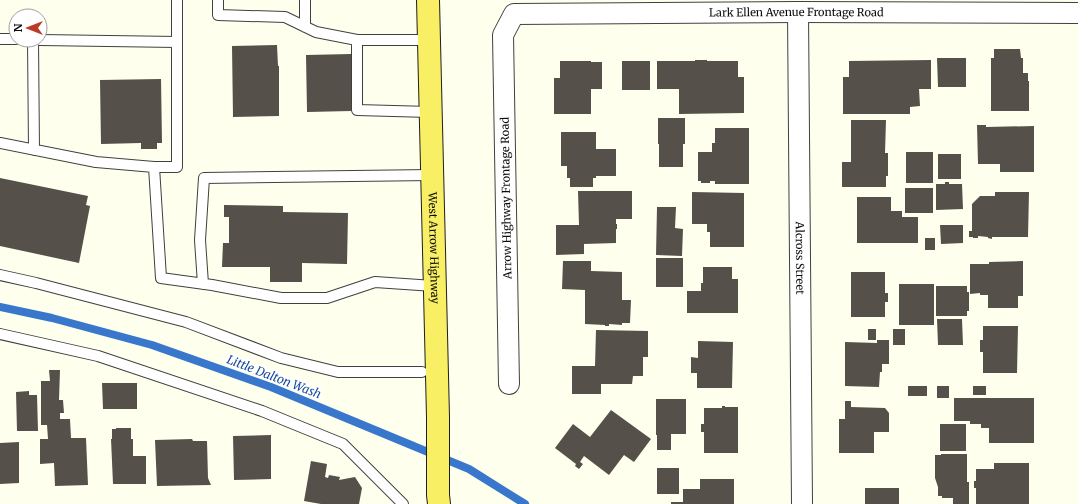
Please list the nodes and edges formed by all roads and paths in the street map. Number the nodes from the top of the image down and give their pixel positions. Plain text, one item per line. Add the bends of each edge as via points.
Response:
1 (176, 0) edge
2 (218, 0) edge
3 (305, 0) edge
4 (428, 0) edge
5 (798, 12) junction
6 (1078, 13) edge
7 (514, 14) joint
8 (305, 27) junction
9 (48, 40) edge
10 (357, 40) junction
11 (429, 40) junction
12 (177, 42) junction
13 (33, 48) edge
14 (430, 112) junction
15 (0, 143) edge
16 (34, 150) junction
17 (154, 167) junction
18 (432, 175) junction
19 (0, 275) edge
20 (203, 284) junction
21 (434, 286) junction
22 (0, 334) edge
23 (422, 372) dead end
24 (509, 384) dead end
25 (437, 501) edge
26 (403, 504) edge
27 (802, 504) edge

1 - 12 lane
2 - 8 lane via 218,15 285,17
3 - 8 lane
4 - 11 main road, West Arrow Highway
5 - 6 street, Lark Ellen Avenue Frontage Road
5 - 7 street, Lark Ellen Avenue Frontage Road
5 - 27 street, Alcross Street
7 - 24 street, Arrow Highway Frontage Road via 503,35
8 - 10 lane via 316,32
9 - 12 lane
10 - 11 lane
10 - 14 lane via 357,110
11 - 14 main road, West Arrow Highway
12 - 17 lane via 177,167
13 - 16 lane
14 - 18 main road, West Arrow Highway
15 - 16 lane
16 - 17 lane via 96,162
17 - 20 lane via 161,278
18 - 20 lane via 204,178 200,240
18 - 21 main road, West Arrow Highway
19 - 23 lane via 186,322 281,358 338,372
20 - 21 lane via 281,298 327,298 375,282
21 - 25 main road, West Arrow Highway via 438,417
22 - 26 lane via 98,356 262,411 343,444

